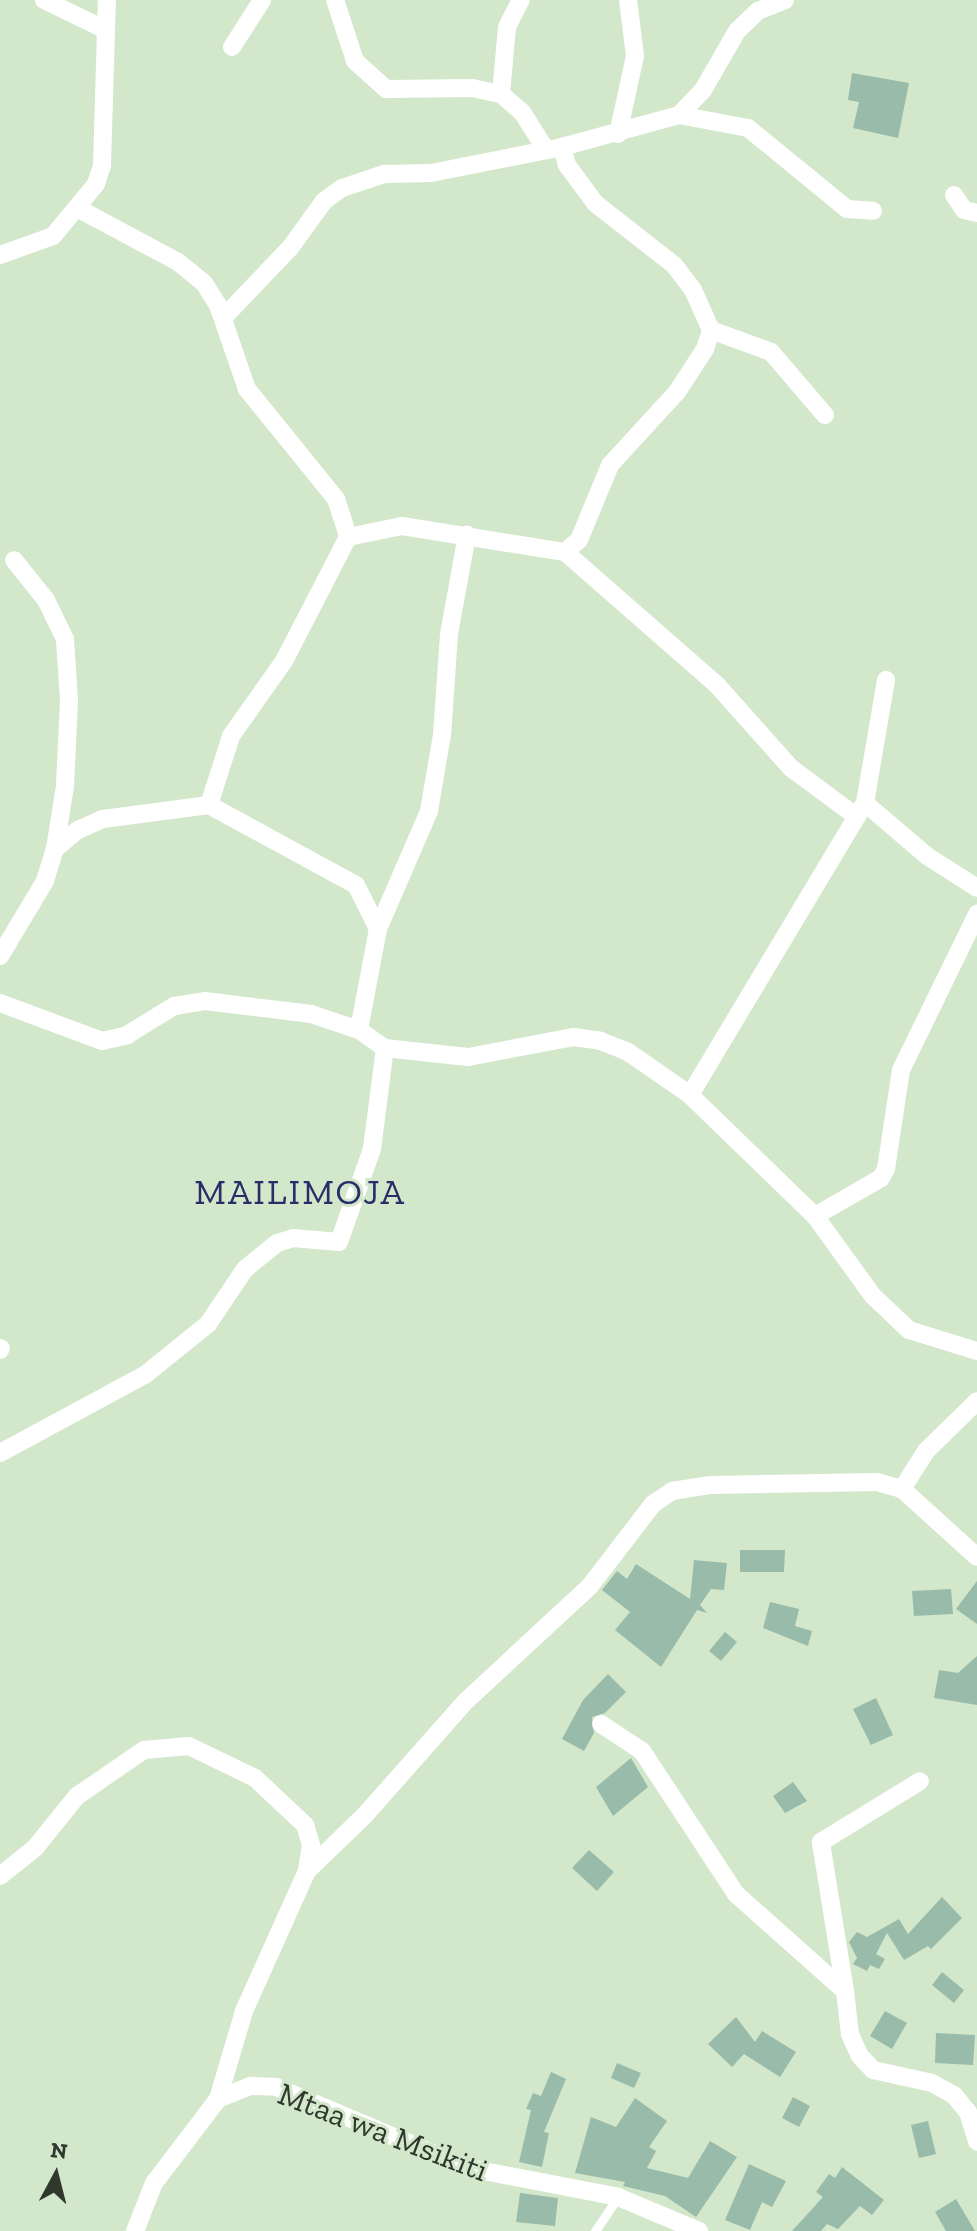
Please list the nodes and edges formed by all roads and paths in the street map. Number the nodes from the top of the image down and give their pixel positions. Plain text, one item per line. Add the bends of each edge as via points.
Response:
1 (44, 0) edge
2 (107, 0) edge
3 (262, 0) edge
4 (335, 0) edge
5 (521, 0) edge
6 (628, 0) edge
7 (785, 0) edge
8 (104, 29) junction
9 (232, 47) dead end
10 (501, 94) junction
11 (679, 115) junction
12 (618, 134) junction
13 (554, 148) junction
14 (954, 195) dead end
15 (77, 208) junction
16 (873, 211) dead end
17 (977, 213) edge
18 (0, 255) edge
19 (223, 318) junction
20 (711, 330) junction
21 (825, 415) dead end
22 (467, 535) junction
23 (348, 537) junction
24 (565, 552) junction
25 (14, 560) dead end
26 (886, 680) dead end
27 (209, 805) junction
28 (861, 810) junction
29 (55, 849) junction
30 (977, 888) edge
31 (977, 914) edge
32 (378, 929) junction
33 (0, 956) edge
34 (0, 1003) edge
35 (359, 1030) junction
36 (385, 1048) junction
37 (690, 1095) junction
38 (815, 1216) junction
39 (977, 1351) edge
40 (977, 1401) edge
41 (0, 1453) edge
42 (902, 1489) junction
43 (977, 1557) edge
44 (601, 1724) dead end
45 (920, 1781) dead end
46 (307, 1871) junction
47 (0, 1876) edge
48 (845, 1991) junction
49 (218, 2099) junction
50 (977, 2142) edge
51 (618, 2197) junction
52 (135, 2231) edge
53 (595, 2231) edge
54 (699, 2231) edge

1 - 8 street
2 - 8 street
3 - 9 street
4 - 10 street via 355,61 386,89 472,88
5 - 10 street via 507,27
6 - 12 street via 635,56
7 - 11 street via 758,11 737,31 703,90
8 - 15 street via 102,165
10 - 13 street
11 - 12 street
11 - 16 street via 748,128 847,209
12 - 13 street
13 - 19 street via 431,173 384,174 342,188 324,201 290,248
13 - 20 street via 595,203 674,265 693,290
14 - 17 street via 964,210
15 - 18 street via 53,236
15 - 19 street via 178,262 204,283
19 - 23 street via 247,389 336,499
20 - 21 street via 771,352
20 - 24 street via 677,392 610,465 579,540
22 - 23 street via 402,526
22 - 24 street
22 - 32 street via 429,811
23 - 27 street via 284,661 231,736
24 - 28 street via 717,685 791,768
25 - 29 street via 46,600 65,639 66,771
26 - 28 street
27 - 29 street via 103,819
27 - 32 street via 356,885
28 - 30 street
28 - 37 street
29 - 33 street via 45,881
31 - 38 street via 901,1070 886,1169 881,1178
32 - 35 street
34 - 35 street via 102,1041 127,1035 174,1006 205,1001 311,1014
35 - 36 street
36 - 37 street via 468,1057 588,1039 628,1052
36 - 41 street via 372,1149 339,1242 293,1238 277,1243 245,1269 208,1324 146,1374
37 - 38 street
38 - 39 street via 873,1296 909,1330
40 - 42 street via 926,1451
42 - 43 street
42 - 46 street via 877,1482 808,1479 672,1491 653,1504 590,1586 466,1701 365,1815
44 - 48 street via 642,1751 736,1894
45 - 48 street via 821,1842
46 - 47 street via 311,1845 305,1825 255,1778 189,1746 144,1750 77,1796 35,1848
46 - 49 street via 244,2011
48 - 50 street via 850,2034 860,2056 873,2070 932,2083 954,2095 968,2112
49 - 51 street, Mtaa wa Msikiti via 251,2086 276,2087 468,2168
49 - 52 street via 154,2183
51 - 53 lane
51 - 54 street, Mtaa wa Msikiti

